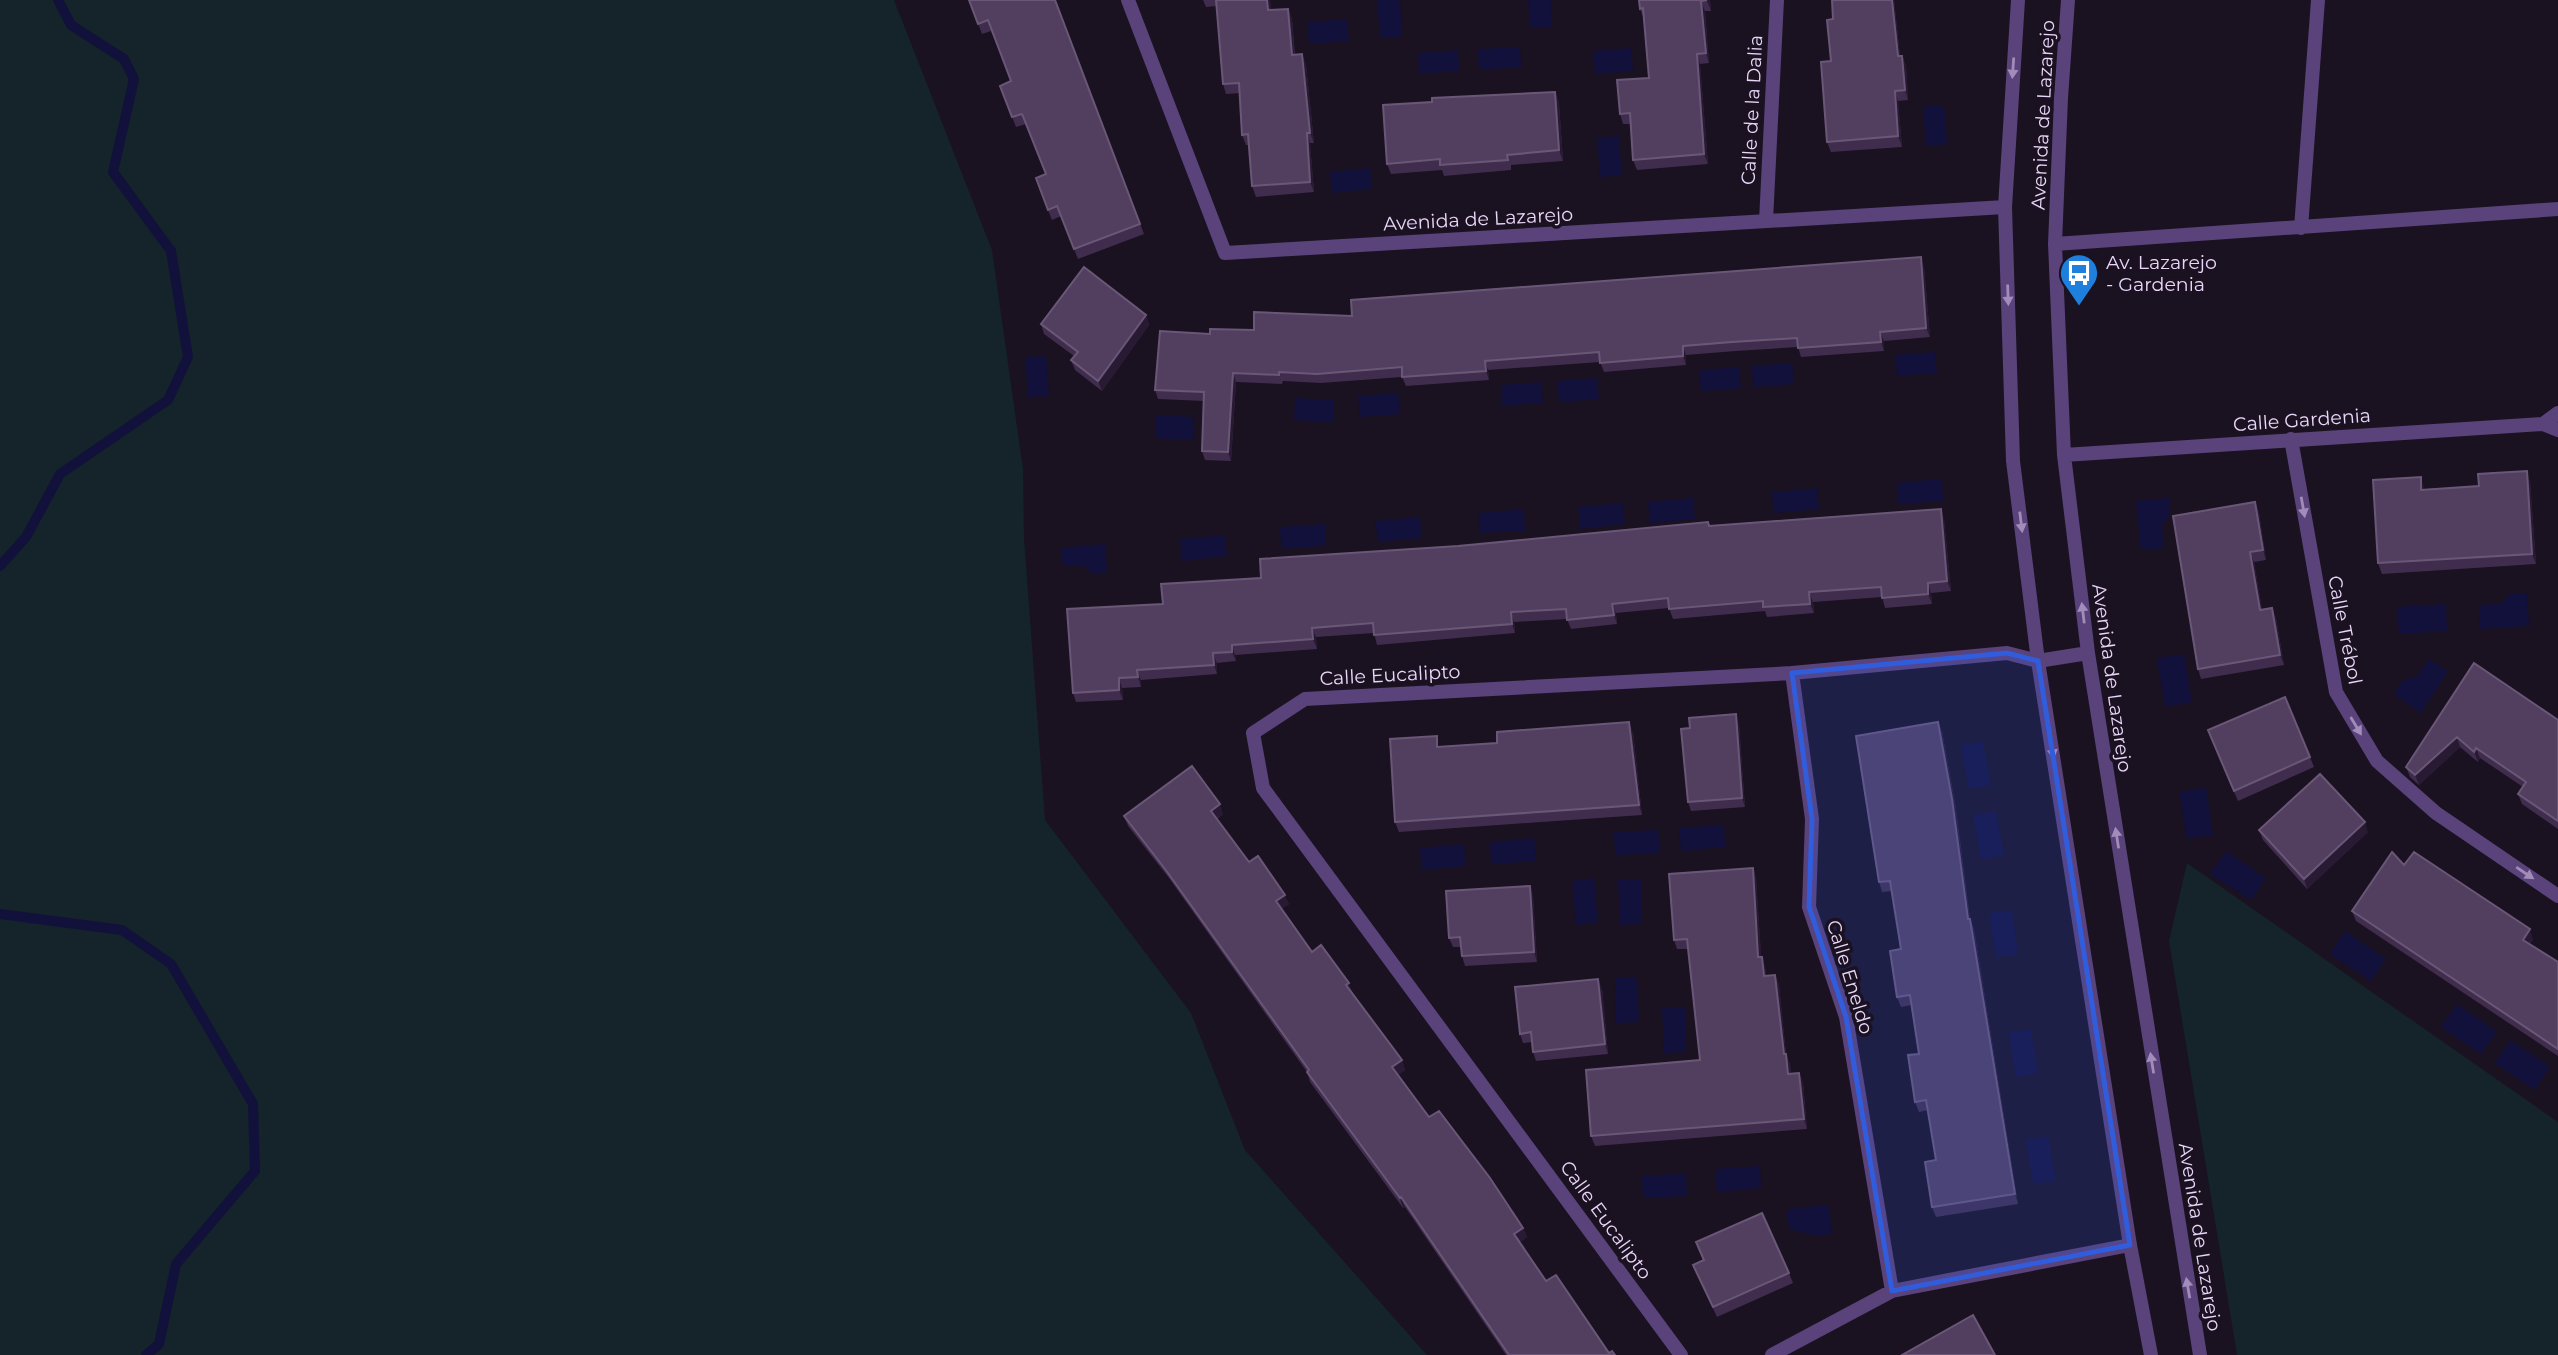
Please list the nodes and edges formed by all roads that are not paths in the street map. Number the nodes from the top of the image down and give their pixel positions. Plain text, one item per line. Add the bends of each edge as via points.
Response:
1 (1128, 0) edge
2 (1777, 0) edge
3 (2018, 0) edge
4 (2068, 0) edge
5 (2318, 0) edge
6 (2004, 206) junction
7 (2558, 209) edge
8 (1766, 221) junction
9 (2301, 228) junction
10 (2055, 244) junction
11 (2558, 413) edge
12 (2543, 424) junction
13 (2558, 430) edge
14 (2291, 439) junction
15 (2064, 455) junction
16 (2088, 653) junction
17 (2038, 661) junction
18 (1792, 673) junction
19 (2558, 896) edge
20 (2130, 1245) junction
21 (1892, 1291) junction
22 (1681, 1355) edge
23 (1772, 1355) edge
24 (2151, 1355) edge
25 (2200, 1355) edge

1 - 8 street, Avenida de Lazarejo via 1225,254
2 - 8 street, Calle de la Dalia
3 -> 6 street, Avenida de Lazarejo
4 - 10 street, Avenida de Lazarejo
5 - 9 street
6 - 8 street, Avenida de Lazarejo
6 -> 17 street, Avenida de Lazarejo via 2013,461
7 - 9 street
9 - 10 street
10 - 15 street, Avenida de Lazarejo
11 - 12 street
12 - 13 street, Calle Gardenia
12 - 14 street, Calle Gardenia
14 - 15 street, Calle Gardenia
14 -> 19 street, Calle Trébol via 2336,692 2377,761 2436,813
16 -> 15 street, Avenida de Lazarejo
16 - 17 street, Calle Eucalipto
25 -> 16 street, Avenida de Lazarejo
17 - 18 street, Calle Eucalipto via 2007,653
17 -> 20 street, Avenida de Lazarejo
18 - 21 street, Calle Eneldo via 1812,819 1809,907 1846,1017
18 - 22 street, Calle Eucalipto via 1305,699 1253,733 1263,788
20 - 21 street
20 - 24 street, Avenida de Lazarejo
21 - 23 street

